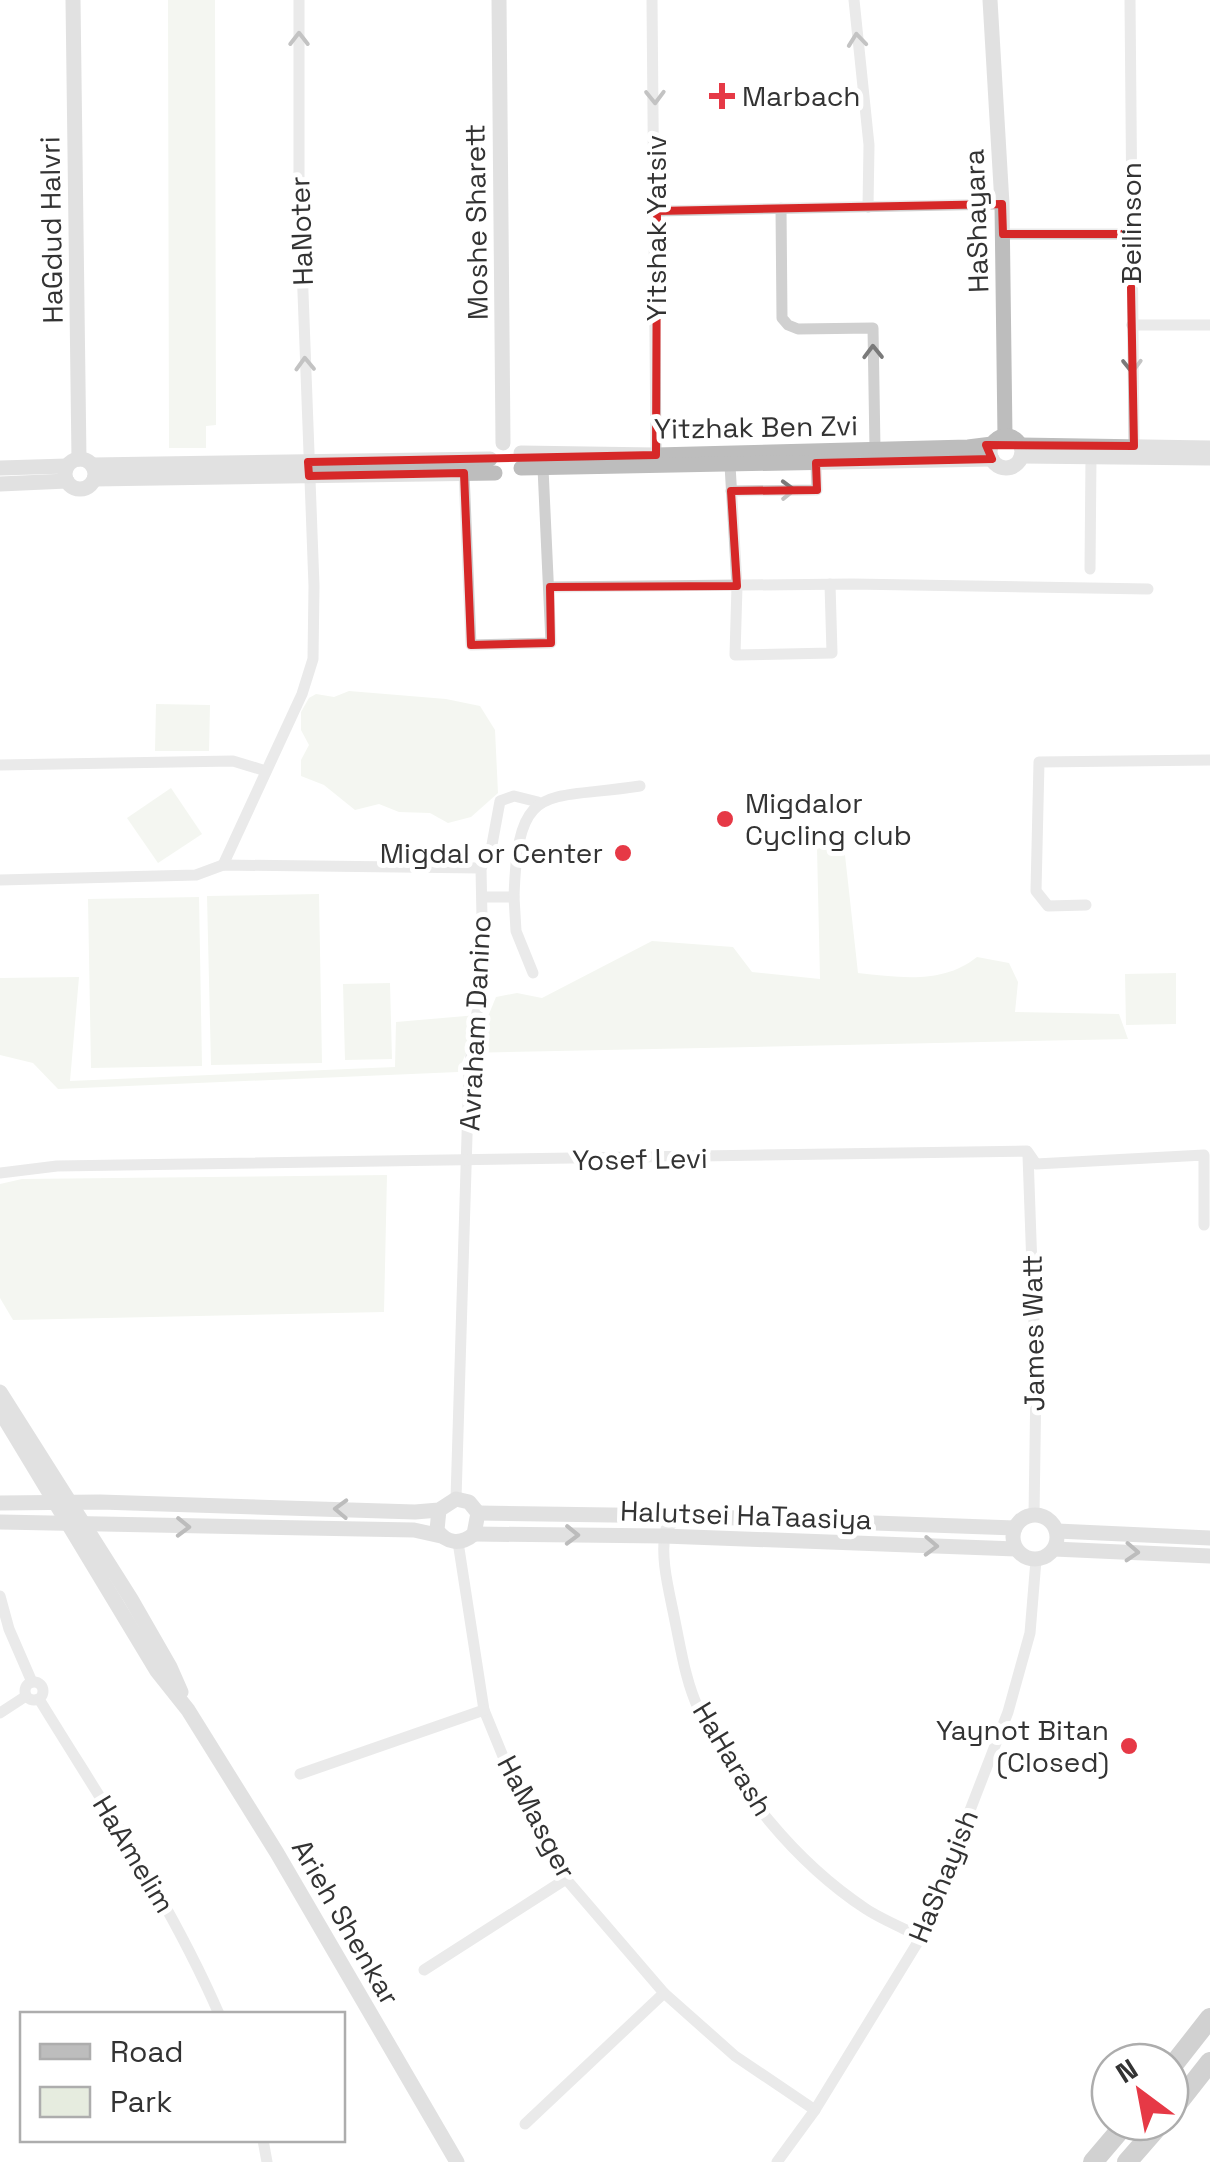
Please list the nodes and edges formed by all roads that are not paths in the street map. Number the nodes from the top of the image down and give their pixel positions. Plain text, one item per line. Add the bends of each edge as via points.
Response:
1 (73, 0) edge
2 (299, 0) edge
3 (499, 0) edge
4 (652, 0) edge
5 (854, 0) edge
6 (1130, 0) edge
7 (992, 2) edge
8 (1002, 204) junction
9 (868, 206) junction
10 (781, 208) junction
11 (656, 210) junction
12 (1003, 234) junction
13 (1130, 234) junction
14 (1132, 325) junction
15 (1210, 325) edge
16 (503, 443) junction
17 (1134, 446) junction
18 (1006, 448) junction
19 (1210, 448) edge
20 (875, 450) junction
21 (656, 455) junction
22 (1091, 456) junction
23 (1210, 458) edge
24 (521, 461) junction
25 (816, 463) junction
26 (730, 464) junction
27 (492, 466) junction
28 (0, 468) edge
29 (308, 468) junction
30 (543, 468) junction
31 (80, 470) junction
32 (464, 473) junction
33 (0, 484) edge
34 (732, 491) junction
35 (1090, 569) dead end
36 (830, 584) junction
37 (737, 586) junction
38 (550, 588) junction
39 (1148, 589) dead end
40 (1210, 760) edge
41 (0, 765) edge
42 (266, 771) junction
43 (640, 786) dead end
44 (538, 802) junction
45 (223, 865) junction
46 (480, 868) junction
47 (0, 880) edge
48 (482, 897) junction
49 (514, 897) junction
50 (1086, 906) dead end
51 (533, 973) dead end
52 (1028, 1151) junction
53 (468, 1162) junction
54 (0, 1173) edge
55 (1204, 1225) dead end
56 (0, 1392) edge
57 (0, 1412) edge
58 (41, 1466) junction
59 (456, 1499) junction
60 (64, 1502) junction
61 (100, 1502) junction
62 (0, 1503) edge
63 (18, 1503) junction
64 (438, 1510) junction
65 (478, 1514) junction
66 (1034, 1515) junction
67 (680, 1516) junction
68 (7, 1523) edge
69 (77, 1525) junction
70 (1015, 1528) junction
71 (1056, 1531) junction
72 (474, 1534) junction
73 (441, 1536) junction
74 (664, 1536) junction
75 (1210, 1538) edge
76 (458, 1542) junction
77 (1016, 1549) junction
78 (1054, 1549) junction
79 (85, 1552) junction
80 (1210, 1556) edge
81 (1036, 1560) junction
82 (0, 1596) edge
83 (33, 1698) junction
84 (188, 1710) junction
85 (484, 1710) junction
86 (0, 1713) edge
87 (300, 1774) dead end
88 (566, 1879) junction
89 (921, 1937) junction
90 (424, 1970) dead end
91 (664, 1993) junction
92 (218, 2012) edge
93 (1210, 2018) edge
94 (1190, 2044) edge
95 (1210, 2062) edge
96 (1190, 2088) edge
97 (815, 2110) junction
98 (525, 2124) dead end
99 (1110, 2142) edge
100 (1144, 2142) edge
101 (457, 2162) edge
102 (777, 2162) edge
103 (1093, 2162) edge
104 (1127, 2162) edge

1 - 31 street, HaGdud HaIvri
29 -> 2 street, HaNoter
3 - 16 street, Moshe Sharett
4 -> 11 street, Yitshak Yatsiv
9 -> 5 street
6 - 13 street, Beilinson
7 - 8 street, HaShayara
8 - 9 street
8 - 12 street, HaShayara
9 - 10 street
10 - 11 street
20 -> 10 street via 873,328 798,328 782,318
11 - 21 street, Yitshak Yatsiv
12 - 13 street
12 - 18 street, HaShayara
13 - 14 street, Beilinson
14 - 15 street
14 -> 17 street, Beilinson
16 - 24 street via 516,447
16 - 27 street
17 - 18 street, Yitzhak Ben Zvi
17 - 19 street, Yitzhak Ben Zvi
18 - 20 street, Yitzhak Ben Zvi
18 - 22 street, Yitzhak Ben Zvi
18 - 25 street, Yitzhak Ben Zvi
20 - 21 street, Yitzhak Ben Zvi
21 - 24 street, Yitzhak Ben Zvi
22 - 23 street, Yitzhak Ben Zvi
22 - 35 street
24 - 27 street via 509,477
24 - 30 street, Yitzhak Ben Zvi
25 - 26 street, Yitzhak Ben Zvi
34 -> 25 street via 817,490
26 - 30 street, Yitzhak Ben Zvi
26 - 34 street
27 - 29 street
27 - 32 street
28 - 31 street
29 - 31 street
29 - 32 street
29 - 42 street via 312,659
30 - 38 street
31 - 33 street
32 - 38 street via 471,645 550,644
34 - 37 street
36 - 37 street
36 - 37 street via 832,653 735,655
36 - 39 street
37 - 38 street
40 - 50 street via 1039,762 1036,890 1048,906
41 - 42 street via 233,761
42 - 45 street
43 - 44 street
44 - 46 street via 500,800 491,850
44 - 49 street via 528,814 516,859
45 - 46 street
45 - 47 street via 196,875
46 - 48 street, Avraham Danino
48 - 49 street
48 - 53 street, Avraham Danino
49 - 51 street via 516,932
52 - 53 street, Yosef Levi
52 - 55 street, Yosef Levi via 1036,1164 1204,1155
52 - 66 street, James Watt
53 - 54 street, Yosef Levi via 57,1166
53 - 59 street, Avraham Danino
56 - 58 street, Arieh Shenkar
57 - 58 street, Arieh Shenkar
58 - 60 street, Arieh Shenkar
58 - 61 street
58 - 63 street via 36,1489
59 - 64 street
59 - 65 street
60 - 61 street
60 - 63 street
60 - 69 street, Arieh Shenkar
64 -> 61 street
62 - 63 street
64 - 73 street
65 - 67 street, Halutsei HaTaasiya
65 - 72 street
66 - 70 street
66 - 71 street
67 - 70 street, Halutsei HaTaasiya
67 - 74 street
68 - 69 street
68 - 79 street via 52,1532
69 -> 73 street via 414,1530
69 - 79 street, Arieh Shenkar
69 - 84 street, Arieh Shenkar via 170,1667
70 - 77 street
71 - 75 street
71 - 78 street
72 -> 74 street, Halutsei HaTaasiya
72 - 76 street, Halutsei HaTaasiya
73 - 76 street
74 -> 77 street, Halutsei HaTaasiya
74 - 89 street, HaHarash via 682,1654 698,1709 729,1762 770,1822 818,1873 868,1910
76 - 85 street, HaMasger
77 - 81 street, Halutsei HaTaasiya
78 -> 80 street
78 - 81 street
79 - 84 street, Arieh Shenkar via 157,1672
81 - 89 street, HaShayish via 1030,1632 1013,1697
82 - 83 street, HaAmelim via 32,1682 43,1688
83 - 86 street
83 - 92 street, HaAmelim via 160,1897
84 - 101 street, Arieh Shenkar
85 - 87 street
85 - 88 street, HaMasger via 518,1793
88 - 90 street
88 - 91 street, HaMasger
89 - 97 street, HaShayish
91 - 97 street, HaMasger via 734,2056
91 - 98 street
93 - 94 highway
95 - 96 highway
97 - 102 street, HaShayish
99 - 103 highway
100 - 104 highway

